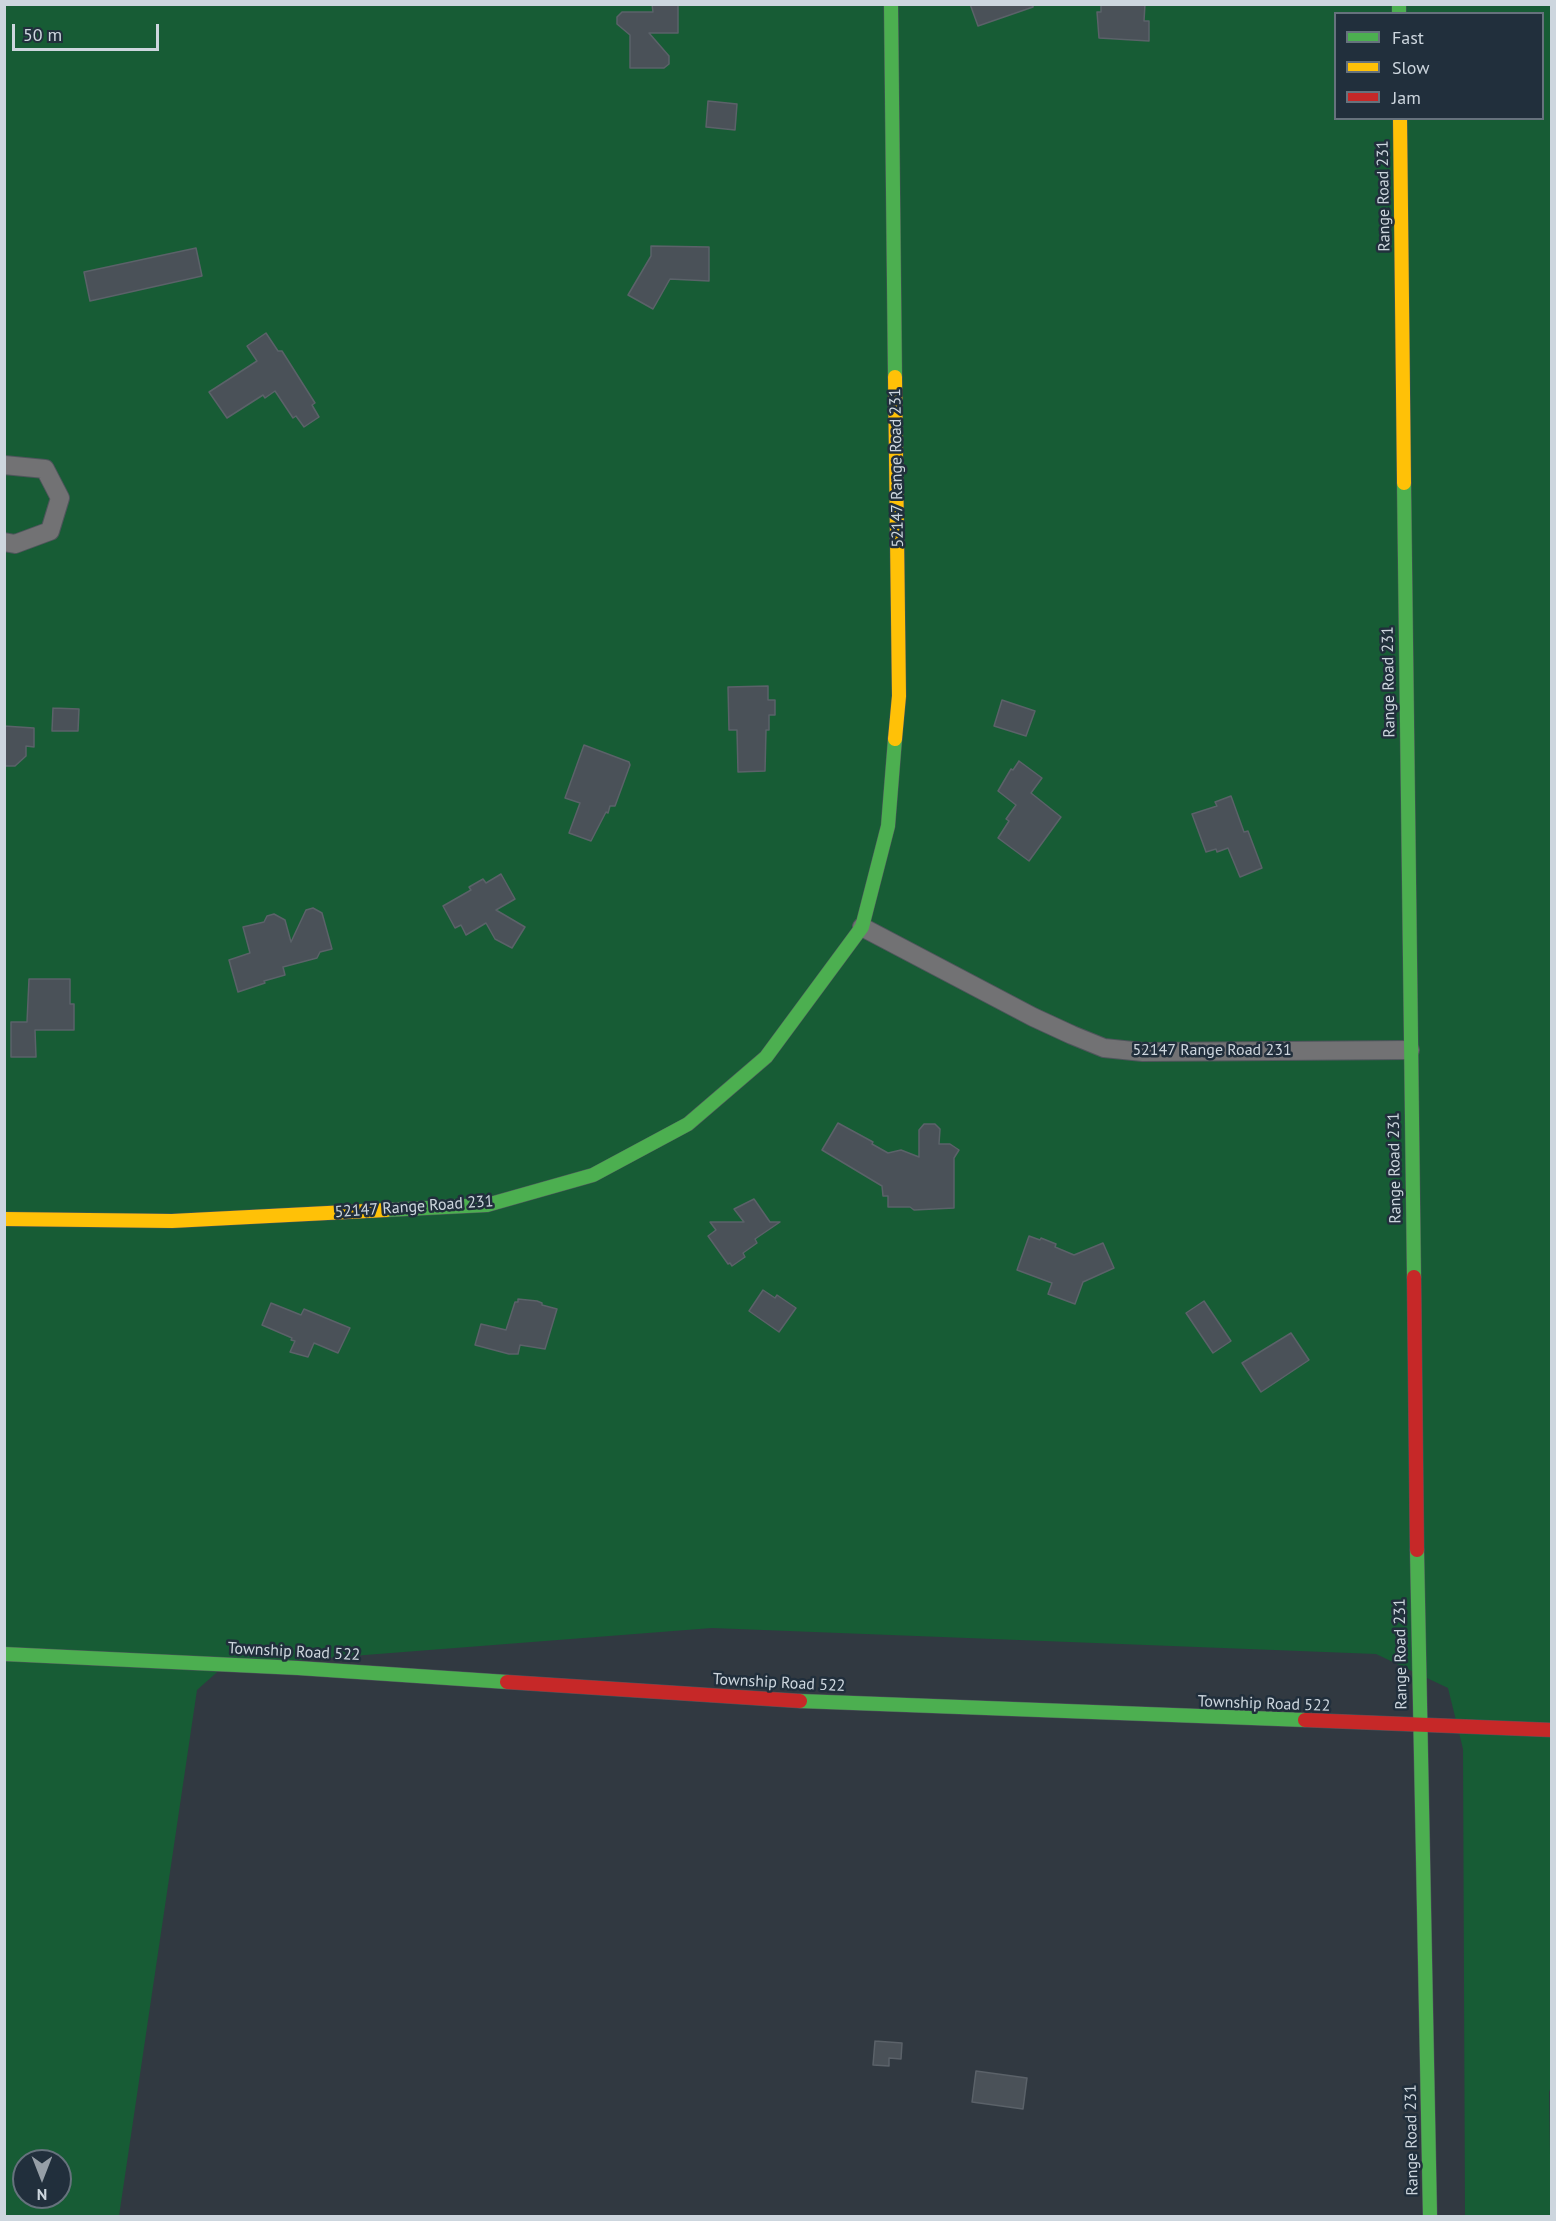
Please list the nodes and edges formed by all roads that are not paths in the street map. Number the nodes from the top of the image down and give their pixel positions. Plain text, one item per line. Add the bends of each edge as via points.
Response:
1 (891, 4) edge
2 (1400, 120) edge
3 (4, 465) edge
4 (4, 542) edge
5 (862, 927) junction
6 (1410, 1050) junction
7 (4, 1219) edge
8 (4, 1654) edge
9 (1419, 1727) junction
10 (1551, 1731) edge
11 (1430, 2217) edge

1 - 5 street, 52147 Range Road 231 via 899,696 888,826
2 - 6 street, Range Road 231
3 - 4 street via 45,469 60,498 50,531 15,544
5 - 6 street, 52147 Range Road 231 via 1033,1017 1104,1048 1143,1052
5 - 7 street, 52147 Range Road 231 via 766,1057 688,1124 593,1175 487,1204 172,1221
6 - 9 street, Range Road 231
8 - 9 street, Township Road 522 via 298,1668 800,1701
9 - 10 street, Township Road 522
9 - 11 street, Range Road 231

